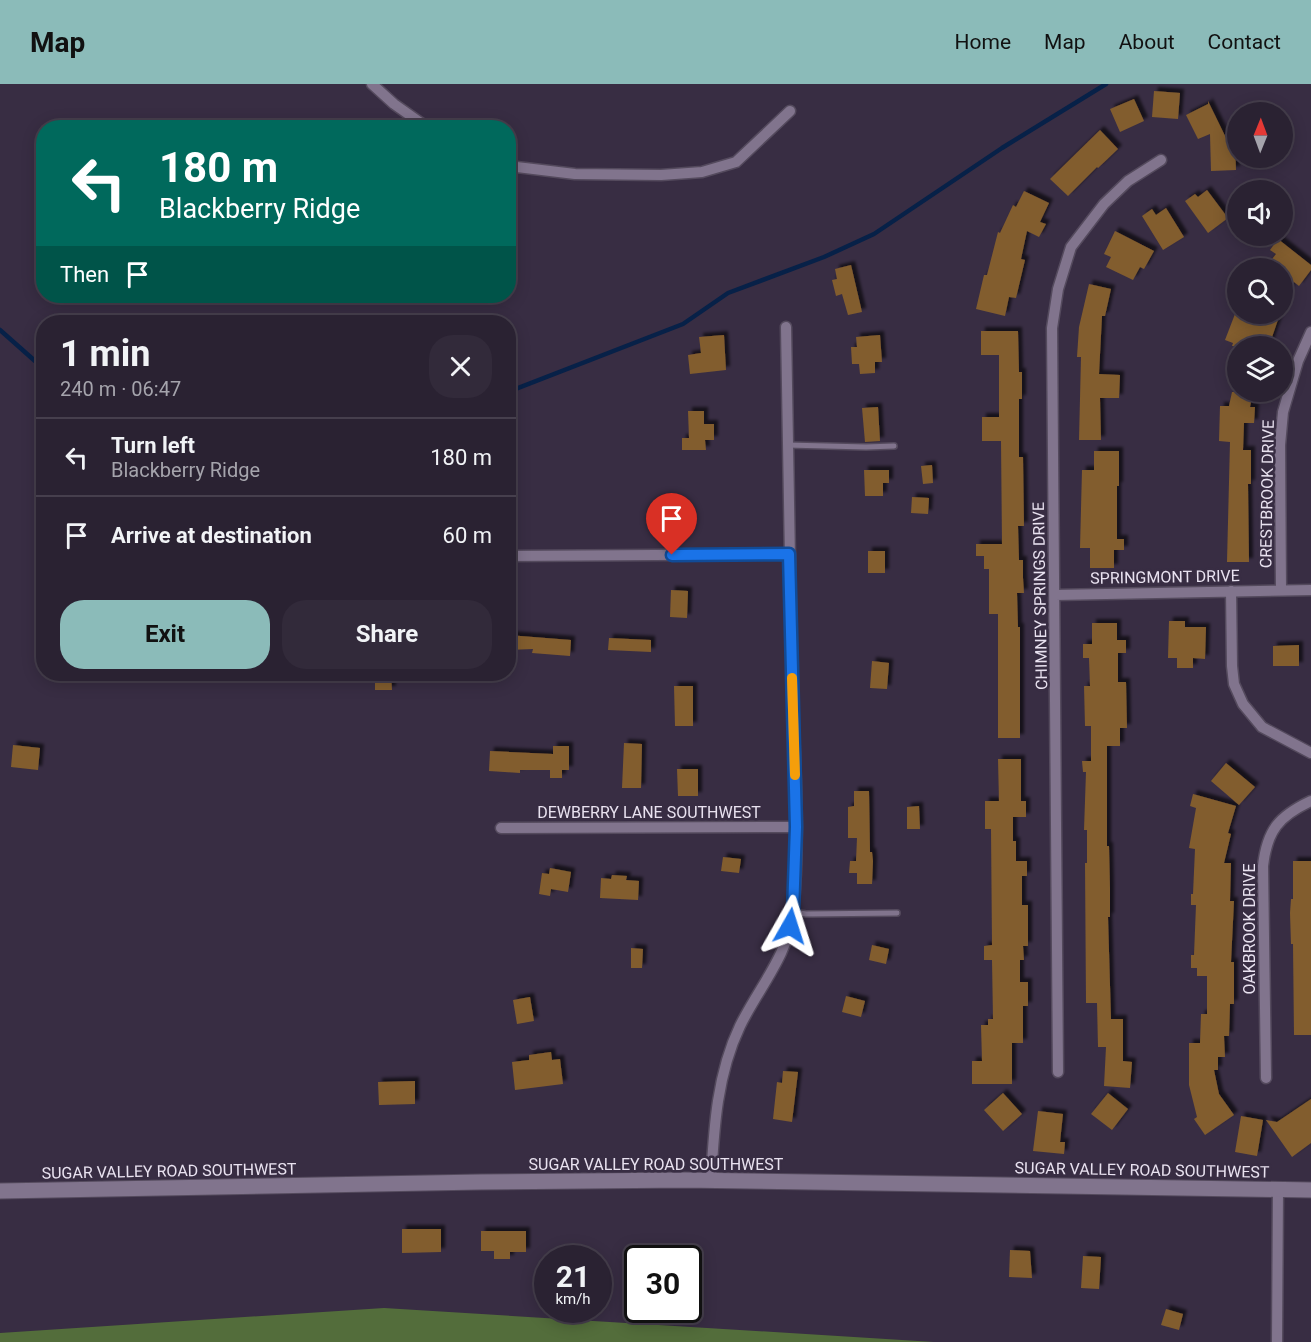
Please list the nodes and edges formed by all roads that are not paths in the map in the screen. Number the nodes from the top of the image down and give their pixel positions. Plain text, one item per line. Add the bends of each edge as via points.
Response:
1 (372, 84) edge
2 (790, 111) dead end
3 (417, 120) edge
4 (1161, 160) dead end
5 (516, 167) edge
6 (786, 327) dead end
7 (1311, 332) edge
8 (787, 445) junction
9 (894, 446) dead end
10 (789, 554) junction
11 (516, 556) edge
12 (1281, 589) junction
13 (1311, 590) edge
14 (1231, 591) junction
15 (1055, 595) junction
16 (1311, 753) edge
17 (1311, 801) edge
18 (796, 827) junction
19 (501, 828) dead end
20 (793, 912) junction
21 (897, 913) dead end
22 (1058, 1072) dead end
23 (1266, 1078) dead end
24 (711, 1180) junction
25 (1278, 1190) junction
26 (1311, 1190) edge
27 (0, 1191) edge
28 (1277, 1342) edge

1 - 3 street
2 - 5 street via 736,162 702,172 575,174
4 - 15 street, CHIMNEY SPRINGS DRIVE via 1128,181 1104,204 1071,247 1058,289 1052,328
6 - 8 street
7 - 12 street, CRESTBROOK DRIVE via 1283,412
8 - 9 lane
8 - 10 street
10 - 11 street
10 - 18 street
12 - 13 street, SPRINGMONT DRIVE
12 - 14 street, SPRINGMONT DRIVE
14 - 15 street, SPRINGMONT DRIVE
14 - 16 street via 1233,675 1243,704 1263,728
15 - 22 street, CHIMNEY SPRINGS DRIVE
17 - 23 street, OAKBROOK DRIVE via 1281,820 1265,845
18 - 19 street, DEWBERRY LANE SOUTHWEST
18 - 20 street
20 - 21 lane
20 - 24 street via 788,939 777,964 741,1024 726,1060 715,1113
24 - 25 street, SUGAR VALLEY ROAD SOUTHWEST
24 - 27 street, SUGAR VALLEY ROAD SOUTHWEST
25 - 26 street, SUGAR VALLEY ROAD SOUTHWEST
25 - 28 street

